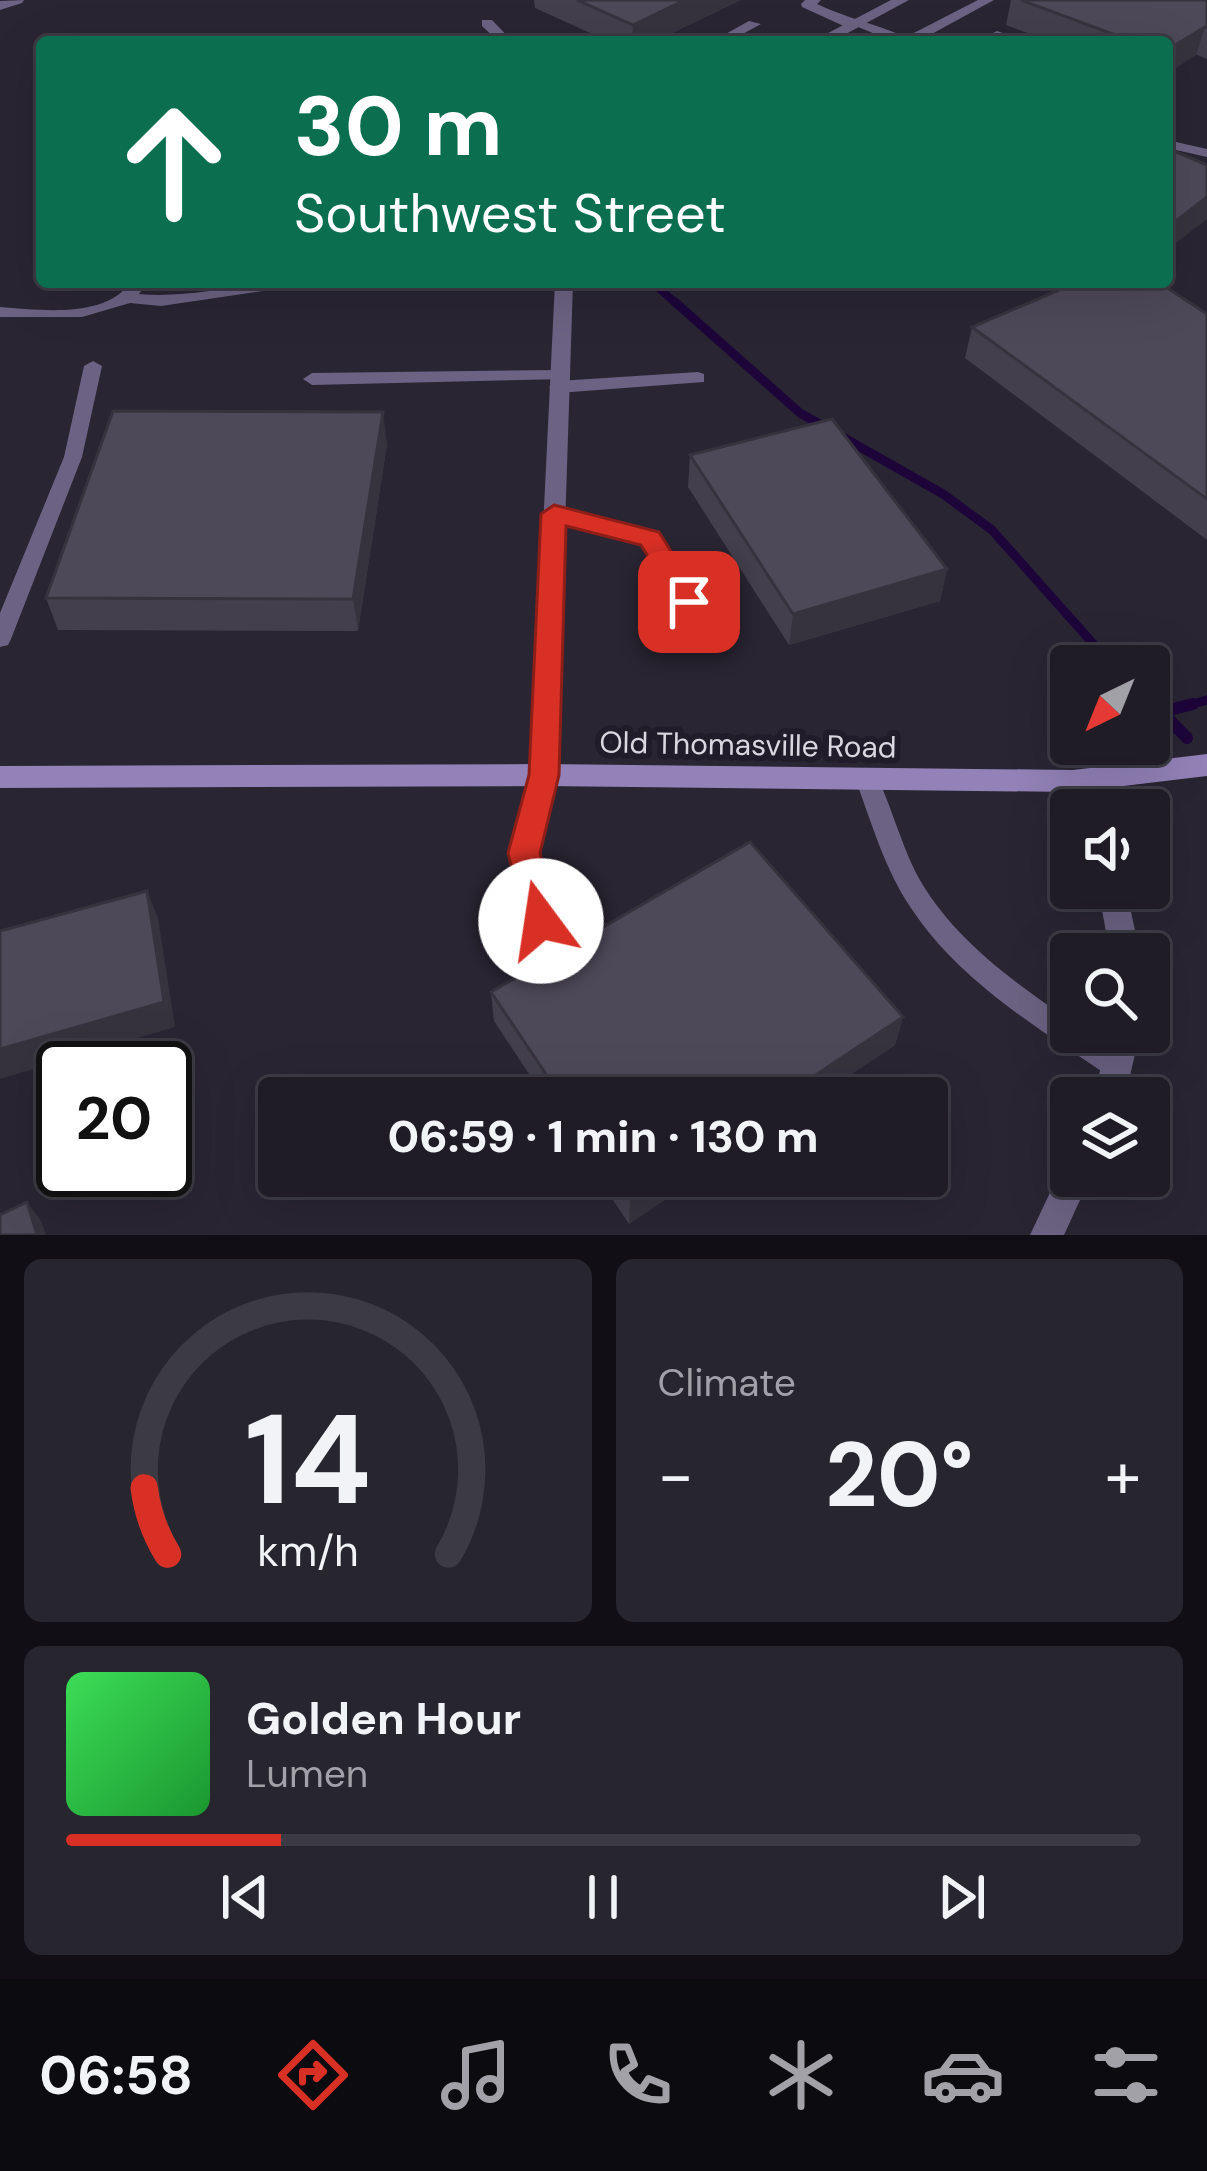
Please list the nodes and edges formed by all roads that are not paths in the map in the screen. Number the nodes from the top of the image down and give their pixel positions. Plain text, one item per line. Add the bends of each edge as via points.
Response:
1 (17, 0) edge
2 (815, 0) edge
3 (902, 0) edge
4 (988, 0) edge
5 (0, 6) edge
6 (487, 23) dead end
7 (856, 23) junction
8 (754, 24) dead end
9 (500, 36) edge
10 (730, 36) edge
11 (831, 36) edge
12 (891, 36) edge
13 (919, 36) edge
14 (1173, 145) edge
15 (1207, 153) edge
16 (249, 288) edge
17 (564, 288) edge
18 (134, 290) edge
19 (0, 312) edge
20 (93, 366) dead end
21 (698, 378) dead end
22 (312, 379) dead end
23 (558, 381) junction
24 (554, 514) junction
25 (709, 634) dead end
26 (0, 639) edge
27 (1207, 765) edge
28 (544, 775) junction
29 (0, 777) edge
30 (868, 781) junction
31 (1072, 781) junction
32 (1075, 789) edge
33 (541, 921) dead end
34 (1120, 1053) edge
35 (1117, 1066) junction
36 (1114, 1077) edge
37 (1065, 1197) edge
38 (1047, 1235) edge

1 - 5 street
2 - 7 lane via 807,4
3 - 7 street
4 - 13 lane
6 - 9 lane
7 - 11 street
7 - 12 lane
8 - 10 lane
14 - 15 lane
16 - 18 lane via 161,301
17 - 23 street
18 - 19 lane via 111,308
20 - 26 lane via 73,457
21 - 23 lane
22 - 23 lane
23 - 24 street
24 - 25 lane via 650,538
24 - 28 street
27 - 31 street, Old Thomasville Road
28 - 29 street, Old Thomasville Road
28 - 30 street, Old Thomasville Road
28 - 33 lane via 524,853
30 - 31 street, Old Thomasville Road
30 - 35 lane via 920,901 1010,993
31 - 32 street
34 - 35 street
35 - 36 street
37 - 38 street

